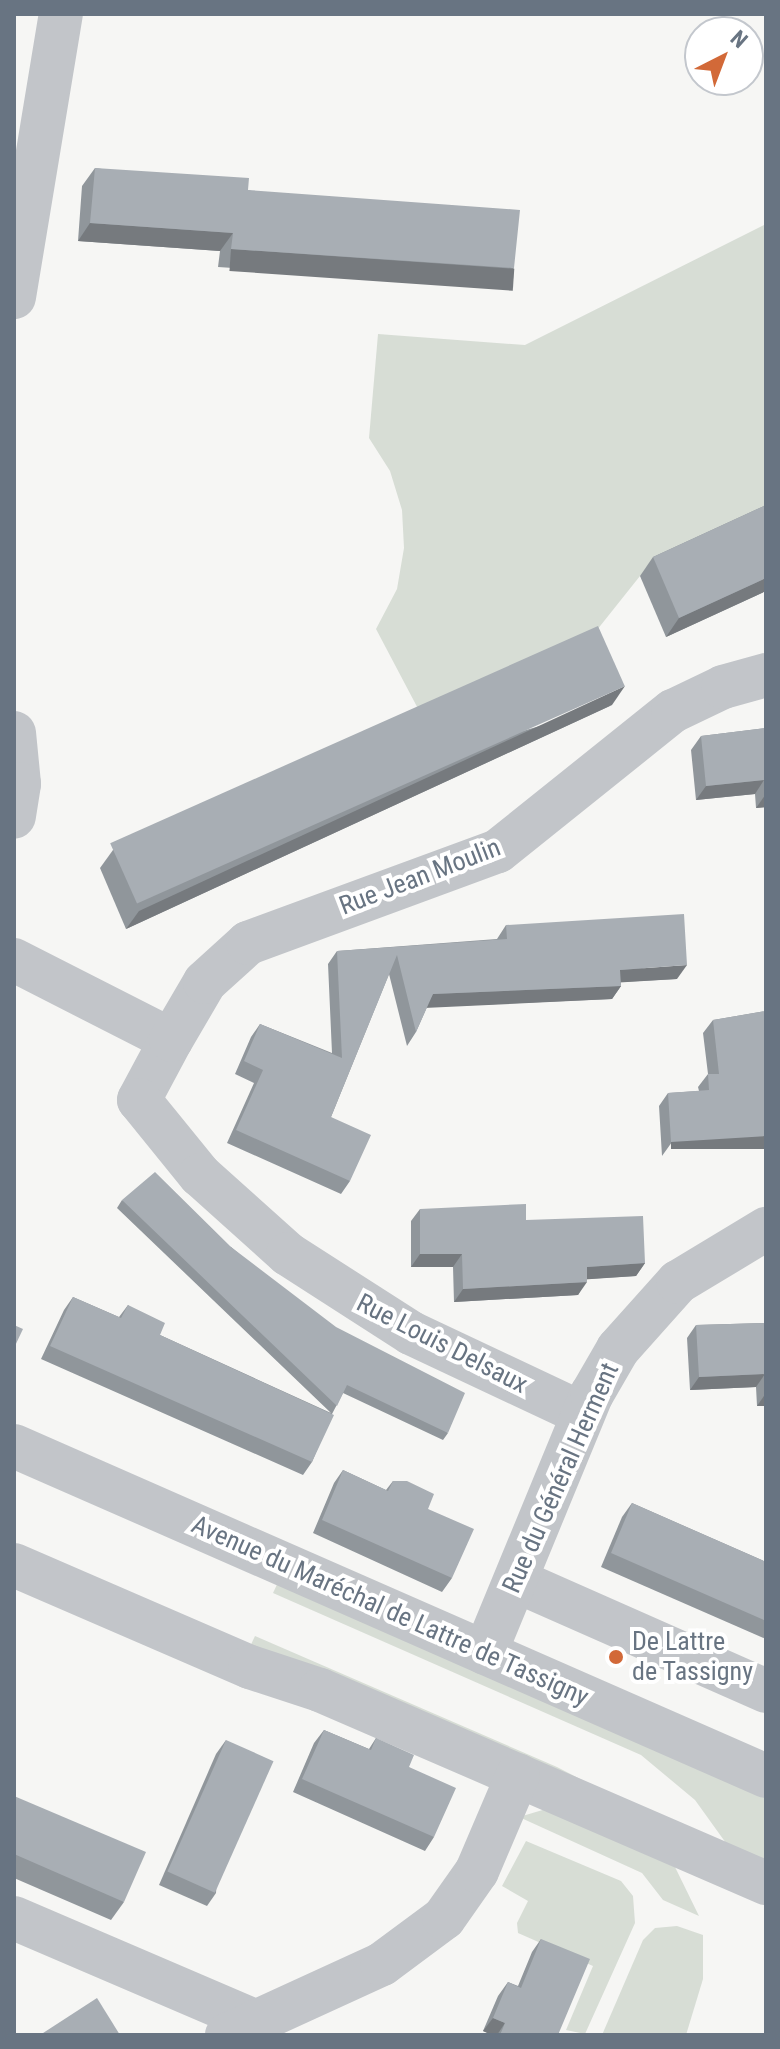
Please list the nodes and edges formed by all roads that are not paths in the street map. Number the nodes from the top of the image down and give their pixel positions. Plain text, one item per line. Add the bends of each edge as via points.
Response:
1 (61, 14) edge
2 (23, 192) edge
3 (14, 297) edge
4 (766, 675) edge
5 (14, 733) edge
6 (14, 817) edge
7 (14, 960) edge
8 (171, 1040) junction
9 (766, 1229) edge
10 (583, 1414) junction
11 (14, 1446) edge
12 (14, 1565) edge
13 (517, 1581) junction
14 (485, 1653) junction
15 (766, 1691) edge
16 (518, 1775) junction
17 (766, 1776) edge
18 (766, 1883) edge
19 (14, 1918) edge
20 (241, 2028) edge

1 - 2 street
2 - 3 street
4 - 8 street, Rue Jean Moulin via 723,687 673,711 498,851 248,943 205,982
5 - 6 street via 19,784
7 - 8 street
8 - 10 street, Rue Louis Delsaux via 139,1100 200,1175 247,1219 371,1311
9 - 10 street, Rue du Général Herment via 705,1262 654,1305 618,1349
10 - 13 street, Rue du Général Herment
11 - 14 street, Avenue du Maréchal de Lattre de Tassigny
12 - 16 street
13 - 14 street, Rue du Général Herment
13 - 15 street
14 - 17 street, Avenue du Maréchal de Lattre de Tassigny
16 - 18 street
16 - 20 street via 477,1871 444,1918 382,1964
19 - 20 street

